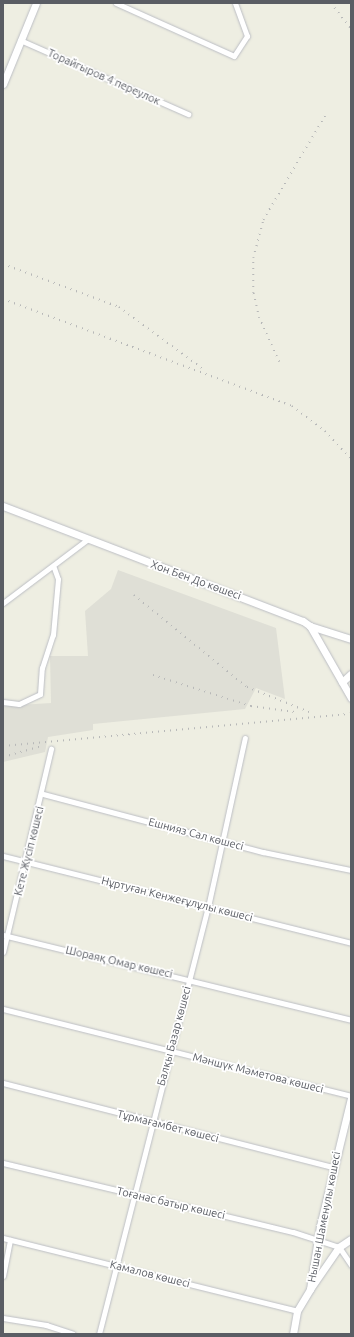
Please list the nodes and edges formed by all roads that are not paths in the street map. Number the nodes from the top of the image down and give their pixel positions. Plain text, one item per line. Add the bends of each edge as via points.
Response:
1 (36, 3) edge
2 (116, 3) edge
3 (235, 3) edge
4 (20, 40) junction
5 (4, 79) edge
6 (188, 114) dead end
7 (3, 506) edge
8 (88, 540) junction
9 (54, 568) junction
10 (3, 603) edge
11 (310, 626) junction
12 (351, 639) edge
13 (351, 674) edge
14 (342, 682) junction
15 (351, 698) edge
16 (3, 702) edge
17 (245, 738) dead end
18 (51, 749) dead end
19 (43, 794) junction
20 (222, 841) junction
21 (3, 856) edge
22 (26, 861) junction
23 (351, 870) edge
24 (208, 907) junction
25 (5, 936) edge
26 (351, 944) edge
27 (3, 952) edge
28 (189, 978) junction
29 (3, 1009) edge
30 (351, 1020) edge
31 (169, 1051) junction
32 (3, 1083) edge
33 (351, 1097) edge
34 (152, 1123) junction
35 (3, 1163) edge
36 (333, 1167) junction
37 (134, 1194) junction
38 (3, 1238) edge
39 (351, 1239) edge
40 (10, 1240) junction
41 (317, 1242) junction
42 (339, 1247) junction
43 (117, 1265) junction
44 (351, 1265) edge
45 (3, 1276) edge
46 (310, 1289) junction
47 (297, 1311) junction
48 (3, 1318) edge
49 (73, 1334) edge
50 (99, 1334) edge
51 (293, 1334) edge

1 - 4 street
2 - 3 street via 234,56 247,36
4 - 5 street
4 - 6 street, Торайгыров 4 переулок
7 - 8 street, Хон Бен До көшесі
8 - 9 street
8 - 11 street, Хон Бен До көшесі
9 - 10 street
9 - 16 street via 58,579 53,635 42,668 40,694 19,704
11 - 12 street, Хон Бен До көшесі
11 - 14 street
13 - 14 street
14 - 15 street
17 - 20 street, Балқы Базар көшесі
18 - 19 street, Кете Жүсіп көшесі
19 - 20 street, Ешнияз Сал көшесі
19 - 22 street, Кете Жүсіп көшесі
20 - 23 street, Ешнияз Сал көшесі
20 - 24 street, Балқы Базар көшесі
21 - 22 street, Нұртуған Кенжеғұлұлы көшесі
22 - 24 street, Нұртуған Кенжеғұлұлы көшесі
22 - 25 street, Кете Жүсіп көшесі
24 - 26 street, Нұртуған Кенжеғұлұлы көшесі
24 - 28 street, Балқы Базар көшесі
25 - 27 street, Кете Жүсіп көшесі
25 - 28 street, Шораяқ Омар көшесі
28 - 30 street, Шораяқ Омар көшесі
28 - 31 street, Балқы Базар көшесі
29 - 31 street, Мәншүк Мәметова көшесі
31 - 33 street, Мәншүк Мәметова көшесі
31 - 34 street, Балқы Базар көшесі
32 - 34 street, Тұрмағамбет көшесі
33 - 36 street, Нышан Шаменулы көшесі
34 - 36 street, Тұрмағамбет көшесі
34 - 37 street, Балқы Базар көшесі
35 - 37 street, Тоғанас батыр көшесі
36 - 41 street, Нышан Шаменулы көшесі
37 - 41 street, Тоғанас батыр көшесі via 293,1232
37 - 43 street, Балқы Базар көшесі
38 - 40 street, Камалов көшесі
39 - 42 street
40 - 43 street, Камалов көшесі
40 - 45 street
41 - 42 street, Тоғанас батыр көшесі
41 - 46 street, Нышан Шаменулы көшесі
42 - 44 street
42 - 46 street
43 - 47 street, Камалов көшесі
43 - 50 street, Балқы Базар көшесі
46 - 47 street, Нышан Шаменулы көшесі
47 - 51 street, Нышан Шаменулы көшесі
48 - 49 street via 46,1325

